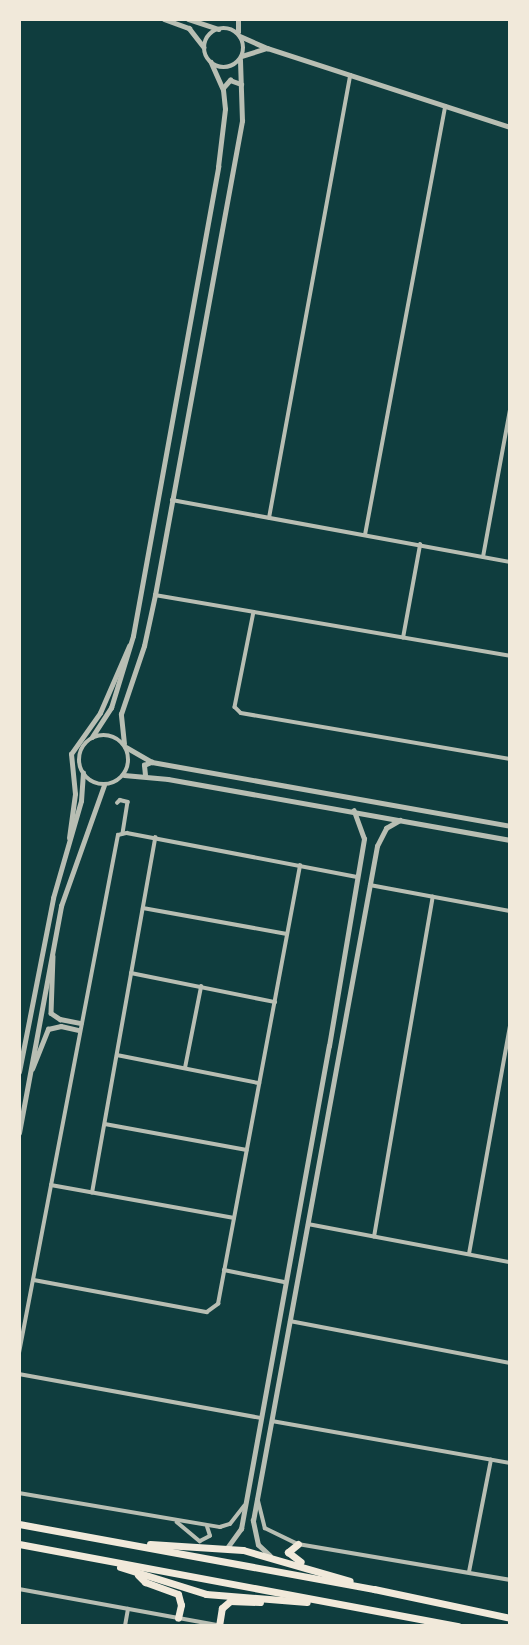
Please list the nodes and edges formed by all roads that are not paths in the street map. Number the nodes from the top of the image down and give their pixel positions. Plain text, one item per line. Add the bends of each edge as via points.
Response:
1 (164, 19) edge
2 (188, 19) edge
3 (207, 19) edge
4 (238, 19) edge
5 (226, 21) dead end
6 (197, 22) junction
7 (220, 29) junction
8 (239, 34) junction
9 (267, 48) junction
10 (204, 49) junction
11 (241, 58) junction
12 (211, 62) junction
13 (350, 75) junction
14 (241, 84) junction
15 (223, 90) junction
16 (445, 106) junction
17 (510, 127) edge
18 (510, 410) edge
19 (172, 500) junction
20 (269, 518) junction
21 (365, 535) junction
22 (420, 545) junction
23 (483, 557) junction
24 (510, 562) edge
25 (155, 595) junction
26 (254, 612) junction
27 (134, 636) junction
28 (403, 638) junction
29 (510, 656) edge
30 (92, 737) junction
31 (125, 745) junction
32 (510, 760) edge
33 (152, 762) junction
34 (83, 773) junction
35 (124, 775) junction
36 (146, 775) junction
37 (240, 776) junction
38 (104, 785) junction
39 (241, 792) junction
40 (117, 803) dead end
41 (354, 811) junction
42 (476, 819) junction
43 (400, 820) junction
44 (495, 822) junction
45 (510, 826) edge
46 (471, 833) junction
47 (120, 835) junction
48 (492, 837) junction
49 (155, 838) junction
50 (510, 840) edge
51 (69, 843) junction
52 (363, 849) junction
53 (376, 852) junction
54 (300, 866) junction
55 (358, 877) junction
56 (370, 885) junction
57 (433, 897) junction
58 (143, 908) junction
59 (510, 911) edge
60 (288, 933) junction
61 (52, 951) junction
62 (131, 973) junction
63 (201, 987) junction
64 (275, 1002) junction
65 (81, 1023) junction
66 (510, 1027) edge
67 (79, 1030) junction
68 (329, 1046) junction
69 (342, 1048) junction
70 (116, 1055) junction
71 (325, 1067) junction
72 (185, 1068) junction
73 (337, 1069) junction
74 (19, 1072) edge
75 (30, 1073) junction
76 (259, 1083) junction
77 (104, 1124) junction
78 (19, 1133) edge
79 (247, 1150) junction
80 (51, 1185) junction
81 (92, 1192) junction
82 (234, 1218) junction
83 (307, 1224) junction
84 (374, 1237) junction
85 (469, 1254) junction
86 (510, 1262) edge
87 (224, 1270) junction
88 (33, 1280) junction
89 (284, 1282) junction
90 (290, 1321) junction
91 (19, 1353) edge
92 (510, 1363) edge
93 (19, 1374) edge
94 (260, 1418) junction
95 (272, 1421) junction
96 (257, 1433) junction
97 (269, 1436) junction
98 (491, 1460) junction
99 (252, 1462) junction
100 (510, 1463) edge
101 (264, 1466) junction
102 (19, 1493) edge
103 (258, 1498) junction
104 (245, 1504) junction
105 (176, 1520) junction
106 (19, 1524) edge
107 (205, 1525) junction
108 (111, 1541) junction
109 (19, 1544) edge
110 (298, 1544) junction
111 (225, 1550) junction
112 (274, 1559) junction
113 (107, 1561) junction
114 (314, 1569) junction
115 (135, 1572) junction
116 (469, 1572) junction
117 (510, 1580) edge
118 (374, 1589) junction
119 (19, 1590) edge
120 (275, 1600) junction
121 (337, 1604) junction
122 (128, 1609) junction
123 (178, 1618) junction
124 (510, 1618) edge
125 (125, 1626) edge
126 (219, 1626) edge
127 (458, 1626) edge

1 - 10 street via 189,28
2 - 6 street
3 - 6 street
4 - 8 street
5 - 7 street
6 - 7 street
7 - 8 street
7 - 10 street via 207,39
8 - 9 street
8 - 11 street via 244,46
9 - 11 street
9 - 13 street
10 - 12 street
11 - 12 street via 226,68
11 - 14 street
12 - 15 street
13 - 16 street
13 - 20 street
14 - 15 street via 230,80
14 - 19 street via 242,121
15 - 27 street via 223,134
16 - 17 street
16 - 21 street
18 - 23 street
19 - 20 street
19 - 25 street
20 - 21 street
21 - 22 street
22 - 23 street
22 - 28 street
23 - 24 street
25 - 26 street
25 - 31 street via 145,646 121,714
26 - 28 street
26 - 32 street via 235,707 241,713
27 - 30 street via 111,708
27 - 51 street via 100,713 71,754 75,794
28 - 29 street
30 - 31 street via 109,735
30 - 34 street via 81,750
31 - 33 street
31 - 35 street via 130,758
33 - 36 street via 144,765
33 - 37 street
34 - 38 street
34 - 51 street via 81,801
35 - 36 street
35 - 38 street
36 - 39 street
37 - 39 street via 246,782
37 - 42 street
38 - 61 street via 71,870
39 - 41 street
40 - 47 street via 128,802
41 - 43 street
41 - 52 street via 363,829
42 - 44 street
42 - 46 street via 478,828
43 - 46 street
43 - 53 street via 386,828
44 - 45 street
44 - 48 street via 489,831
46 - 48 street
47 - 49 street
47 - 65 street
48 - 50 street
49 - 54 street
49 - 58 street
51 - 74 street via 52,898
52 - 53 street
52 - 55 street
53 - 56 street
54 - 55 street
54 - 60 street
55 - 68 street
56 - 57 street
56 - 69 street
57 - 59 street
57 - 84 street
58 - 60 street
58 - 62 street
60 - 64 street
61 - 65 street via 51,1013
61 - 75 street
62 - 63 street
62 - 70 street
63 - 64 street
63 - 72 street
64 - 76 street
65 - 67 street
66 - 85 street
67 - 75 street via 48,1028
67 - 80 street
68 - 69 street via 335,1051
68 - 71 street
69 - 73 street
70 - 72 street
70 - 77 street
71 - 73 street via 333,1063
71 - 89 street
72 - 76 street
73 - 83 street
75 - 78 street
76 - 79 street
77 - 79 street
77 - 81 street
79 - 82 street
80 - 81 street
80 - 88 street
81 - 82 street
82 - 87 street
83 - 84 street
83 - 90 street
84 - 85 street
85 - 86 street
87 - 88 street via 218,1304 207,1312
87 - 89 street
88 - 91 street
89 - 94 street
90 - 92 street
90 - 95 street
93 - 94 street
94 - 96 street
95 - 97 street
95 - 98 street
96 - 97 street via 261,1441
96 - 99 street
97 - 101 street
98 - 100 street
98 - 116 street
99 - 101 street via 260,1459
99 - 104 street
101 - 103 street
102 - 105 street
103 - 110 street via 265,1528
103 - 112 street via 253,1531 258,1545
104 - 107 street via 230,1524
104 - 111 street via 238,1537
105 - 107 street
105 - 107 street via 200,1541 210,1536
106 - 108 highway
108 - 111 highway
108 - 118 highway
109 - 113 highway
110 - 114 highway via 288,1549 289,1555
110 - 116 street
111 - 112 highway
112 - 114 highway
113 - 115 highway
113 - 121 highway
114 - 118 highway
115 - 120 highway via 197,1592
115 - 123 highway via 145,1582 178,1594
116 - 117 street
118 - 124 highway
119 - 122 street
120 - 121 highway
120 - 126 highway via 230,1601 222,1608
121 - 127 highway
122 - 123 street
122 - 125 street
123 - 126 street

